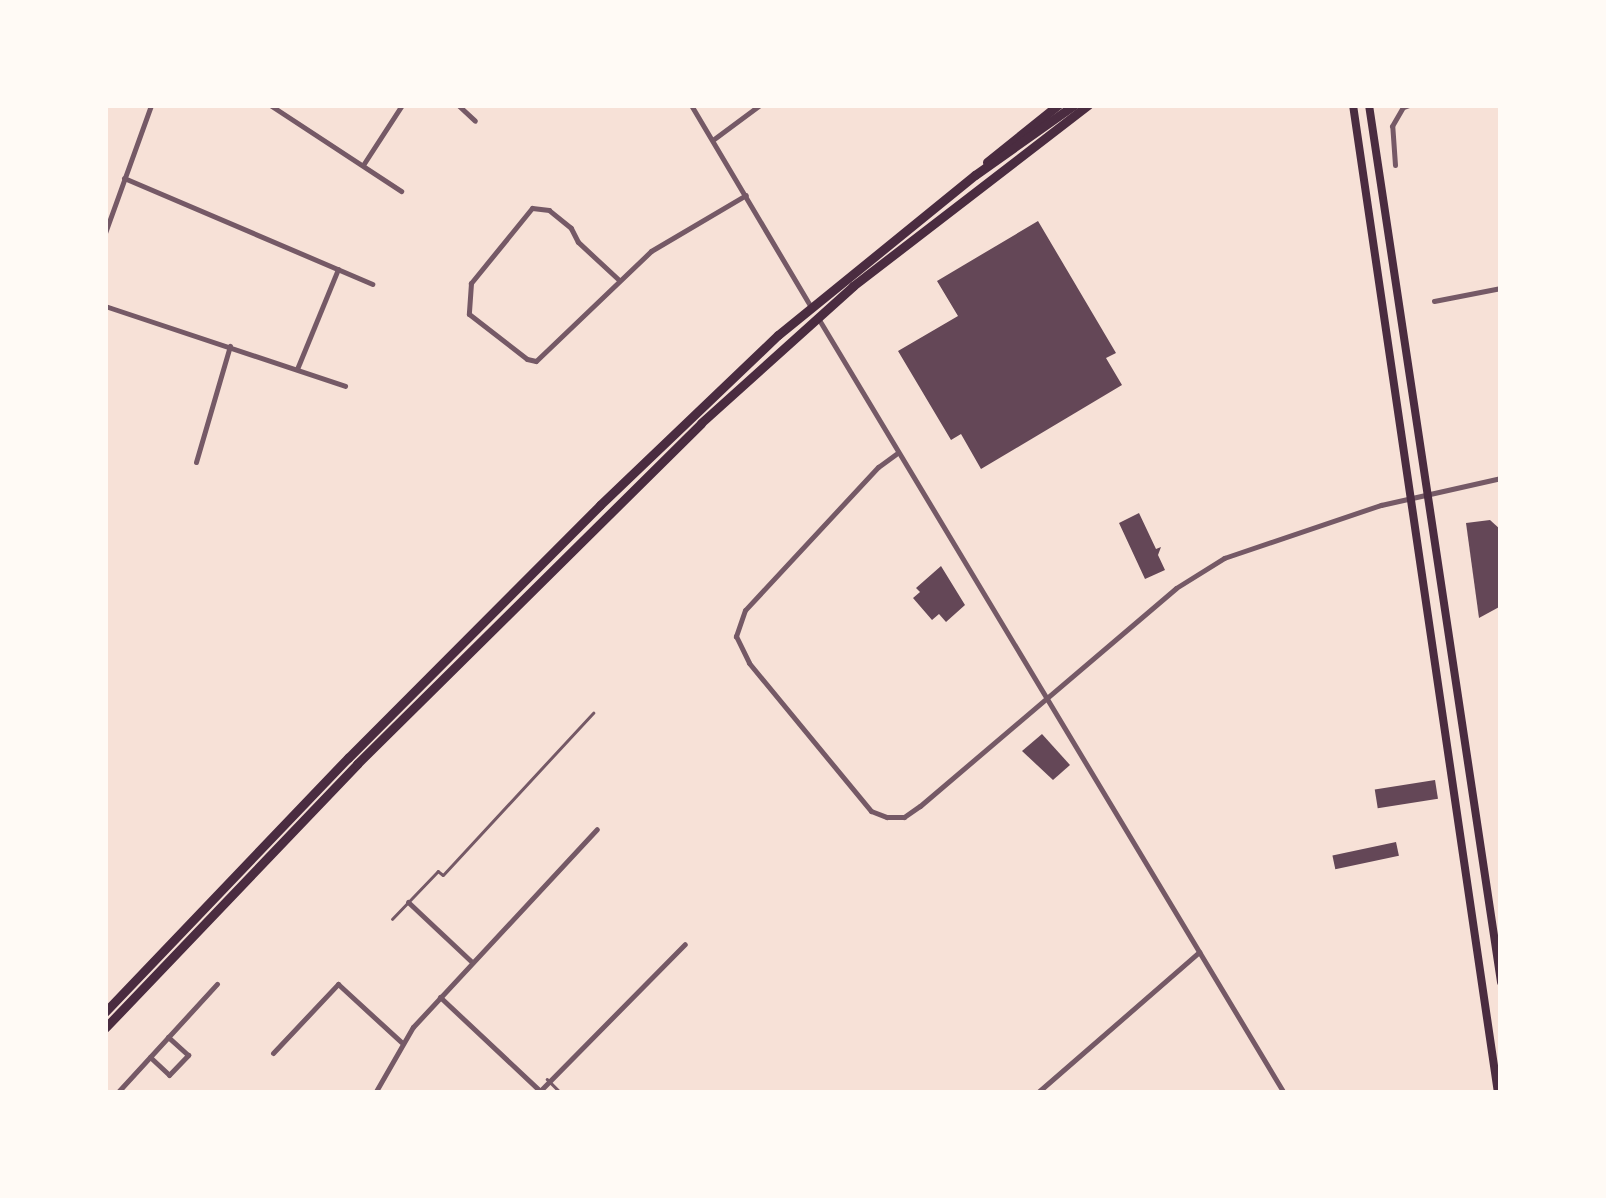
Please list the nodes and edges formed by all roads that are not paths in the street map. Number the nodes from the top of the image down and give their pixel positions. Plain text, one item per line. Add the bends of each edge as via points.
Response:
1 (151, 105) edge
2 (270, 105) edge
3 (402, 105) edge
4 (458, 105) edge
5 (691, 105) edge
6 (760, 105) edge
7 (1058, 105) edge
8 (1074, 105) edge
9 (1088, 105) edge
10 (1353, 105) edge
11 (1369, 105) edge
12 (1409, 105) edge
13 (475, 120) dead end
14 (714, 140) junction
15 (1395, 165) dead end
16 (363, 166) junction
17 (975, 175) junction
18 (124, 178) junction
19 (401, 191) dead end
20 (746, 195) junction
21 (105, 232) edge
22 (338, 269) junction
23 (620, 280) junction
24 (850, 282) junction
25 (372, 284) dead end
26 (1501, 288) edge
27 (1434, 301) dead end
28 (105, 306) edge
29 (230, 346) junction
30 (298, 370) junction
31 (345, 386) dead end
32 (896, 454) junction
33 (196, 462) dead end
34 (1501, 478) edge
35 (1430, 494) junction
36 (1412, 497) junction
37 (1435, 650) junction
38 (1046, 698) junction
39 (593, 713) dead end
40 (1470, 757) junction
41 (598, 830) dead end
42 (408, 902) junction
43 (392, 919) dead end
44 (685, 944) dead end
45 (1200, 952) junction
46 (472, 962) junction
47 (1501, 982) edge
48 (217, 984) dead end
49 (440, 997) junction
50 (105, 1012) edge
51 (105, 1028) edge
52 (168, 1037) junction
53 (401, 1042) junction
54 (273, 1052) dead end
55 (150, 1057) junction
56 (547, 1079) junction
57 (538, 1092) edge
58 (117, 1093) edge
59 (375, 1093) edge
60 (561, 1093) edge
61 (1037, 1093) edge
62 (1284, 1093) edge
63 (1498, 1093) edge

1 - 18 street
2 - 16 street
3 - 16 street
4 - 13 street
5 - 14 street
6 - 14 street
7 - 17 highway
8 - 17 highway
9 - 24 highway
10 - 36 main road
11 - 35 main road
12 - 15 street via 1392,126
14 - 20 street
16 - 19 street
17 - 24 highway
18 - 21 street
18 - 22 street
20 - 23 street via 651,252
20 - 32 street
22 - 25 street
22 - 30 street
23 - 23 street via 536,361 468,314 471,283 532,208 548,210 571,228
24 - 50 highway via 778,336 600,505
24 - 51 highway via 356,764
26 - 27 street
28 - 29 street
29 - 30 street
29 - 33 street
30 - 31 street
32 - 38 street
32 - 38 street via 745,610 736,636 740,650 872,810 887,817 920,806
34 - 35 street
35 - 36 street
35 - 40 main road
36 - 37 main road
36 - 38 street via 1224,558 1176,588
37 - 40 main road via 1453,746
37 - 63 main road
38 - 45 street
39 - 42 lane via 442,876 438,871
40 - 47 main road
41 - 46 street
42 - 43 lane
42 - 46 street
44 - 56 street
45 - 61 street
45 - 62 street
46 - 49 street
48 - 52 street
49 - 53 street
49 - 57 street
52 - 55 street
52 - 55 street via 188,1056 169,1075
53 - 54 street via 338,984
53 - 59 street
55 - 58 street
56 - 57 street
56 - 60 lane

